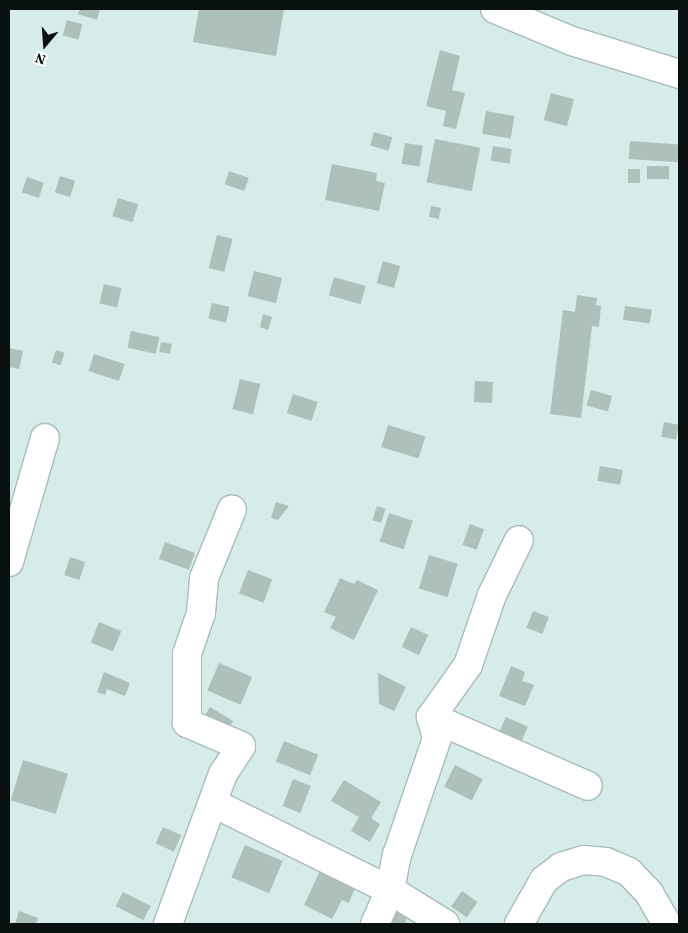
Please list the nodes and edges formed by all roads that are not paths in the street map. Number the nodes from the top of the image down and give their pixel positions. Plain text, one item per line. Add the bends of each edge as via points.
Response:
1 (495, 9) edge
2 (679, 74) edge
3 (45, 438) dead end
4 (232, 508) dead end
5 (519, 540) dead end
6 (9, 562) edge
7 (431, 717) junction
8 (588, 786) dead end
9 (213, 804) junction
10 (390, 890) junction
11 (168, 924) edge
12 (375, 924) edge
13 (445, 924) edge
14 (518, 924) edge
15 (667, 924) edge

1 - 2 street via 572,41
3 - 6 street
4 - 9 street via 204,578 201,614 187,654 187,724 241,746 223,774
5 - 7 street via 492,595 468,665
7 - 8 street
7 - 10 street via 437,738 396,855
9 - 10 street
9 - 11 street
10 - 12 street
10 - 13 street
14 - 15 street via 544,880 561,867 584,860 606,862 629,872 649,893

